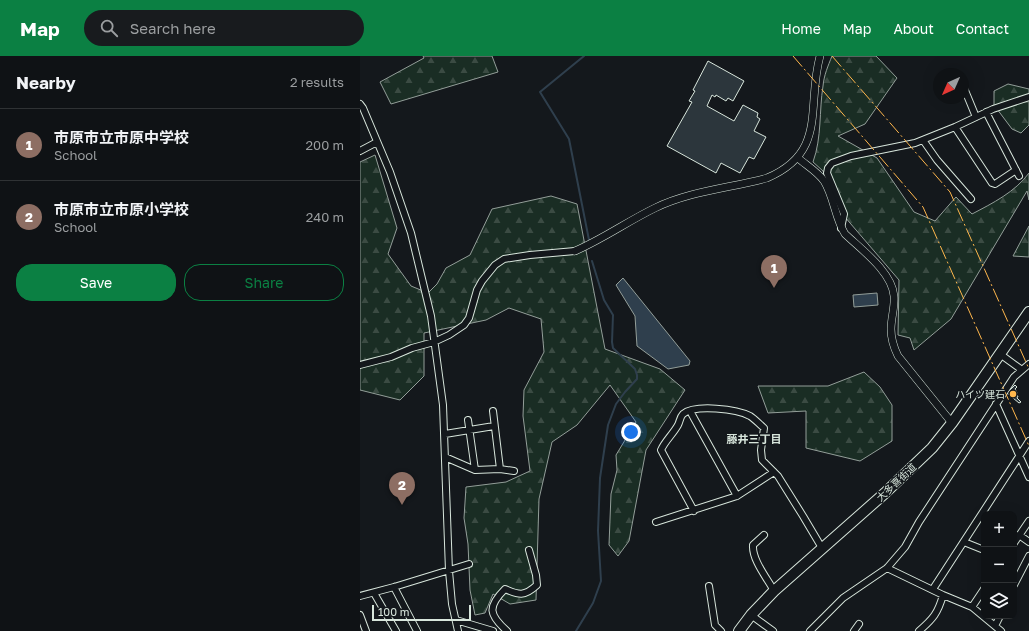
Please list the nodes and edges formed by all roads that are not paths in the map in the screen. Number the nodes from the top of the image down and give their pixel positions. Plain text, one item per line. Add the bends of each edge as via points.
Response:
1 (820, 56) edge
2 (1029, 97) edge
3 (969, 100) edge
4 (360, 104) edge
5 (986, 112) junction
6 (976, 117) junction
7 (955, 127) junction
8 (923, 140) junction
9 (377, 142) junction
10 (360, 151) edge
11 (798, 158) junction
12 (1016, 170) junction
13 (1019, 176) dead end
14 (971, 200) dead end
15 (841, 228) junction
16 (575, 251) joint
17 (1029, 312) edge
18 (434, 342) junction
19 (1000, 354) junction
20 (1029, 364) edge
21 (360, 365) edge
22 (1022, 370) junction
23 (996, 404) junction
24 (690, 410) junction
25 (493, 411) dead end
26 (468, 420) dead end
27 (952, 423) junction
28 (494, 426) junction
29 (470, 430) junction
30 (445, 434) junction
31 (1029, 441) edge
32 (1020, 456) junction
33 (445, 457) junction
34 (500, 469) junction
35 (475, 470) junction
36 (514, 471) dead end
37 (774, 472) junction
38 (1029, 477) edge
39 (737, 496) junction
40 (694, 511) junction
41 (987, 511) edge
42 (981, 521) edge
43 (1029, 521) edge
44 (656, 522) dead end
45 (764, 535) dead end
46 (1019, 535) junction
47 (1017, 538) edge
48 (964, 542) junction
49 (1029, 542) edge
50 (822, 548) junction
51 (981, 549) edge
52 (529, 550) dead end
53 (1029, 556) edge
54 (469, 564) dead end
55 (887, 568) junction
56 (449, 571) junction
57 (1016, 583) edge
58 (709, 586) dead end
59 (394, 587) junction
60 (933, 589) junction
61 (774, 591) junction
62 (374, 593) junction
63 (981, 594) edge
64 (943, 595) junction
65 (360, 596) edge
66 (972, 607) junction
67 (360, 615) edge
68 (751, 615) junction
69 (998, 619) edge
70 (456, 620) junction
71 (859, 624) dead end
72 (995, 626) junction
73 (366, 631) edge
74 (396, 631) edge
75 (417, 631) edge
76 (458, 631) edge
77 (493, 631) edge
78 (506, 631) edge
79 (721, 631) edge
80 (739, 631) edge
81 (773, 631) edge
82 (810, 631) edge
83 (854, 631) edge
84 (920, 631) edge
85 (1001, 631) edge

1 - 11 street via 809,136
2 - 5 street
3 - 6 street
4 - 9 street
5 - 6 street
5 - 12 street
6 - 7 street
7 - 8 street
7 - 12 street via 992,183 995,184
8 - 14 street
8 - 15 street via 851,156 832,163 828,173 844,214
9 - 10 street
9 - 18 street via 415,246 431,316
11 - 15 street via 824,181
11 - 16 street via 767,178 689,196 656,207
12 - 13 street
15 - 27 street via 886,274 894,294 891,330 898,356
16 - 18 street via 504,259 495,265 482,281 469,318 464,324
17 - 19 highway, 大多喜街道
18 - 21 street
18 - 30 street
19 - 22 street
19 - 27 highway, 大多喜街道
20 - 22 street
22 - 23 street via 1014,377
23 - 32 street
23 - 55 street via 905,547
24 - 37 street via 703,408 750,416 764,428 762,460
24 - 39 street
24 - 40 street via 680,418 661,450
25 - 28 street
26 - 29 street
27 - 50 highway, 大多喜街道 via 922,458
28 - 29 street
28 - 34 street
29 - 30 street
29 - 35 street
30 - 33 street
31 - 32 street
32 - 38 street
32 - 41 street
33 - 35 street
33 - 56 street
34 - 35 street
34 - 36 street
37 - 39 street
37 - 50 street
39 - 40 street
40 - 44 street
42 - 48 street
43 - 46 street
45 - 61 street via 753,545 753,549
46 - 47 street
46 - 49 street
48 - 51 street
48 - 60 street
50 - 61 highway, 大多喜街道
52 - 78 street via 537,585 530,592 523,594 504,589 493,604 492,612 496,621
53 - 57 street
54 - 56 street
55 - 60 street
55 - 82 street via 843,598
56 - 59 street
56 - 70 street
58 - 79 street via 715,625
59 - 62 street
59 - 75 street
60 - 64 street
61 - 68 highway, 大多喜街道
62 - 65 street
62 - 74 street
63 - 66 street
64 - 66 street
64 - 84 street via 939,610
66 - 72 street
67 - 73 street
68 - 80 highway, 大多喜街道
68 - 81 street
69 - 72 street
70 - 76 street
70 - 77 street
71 - 83 street
72 - 85 street

